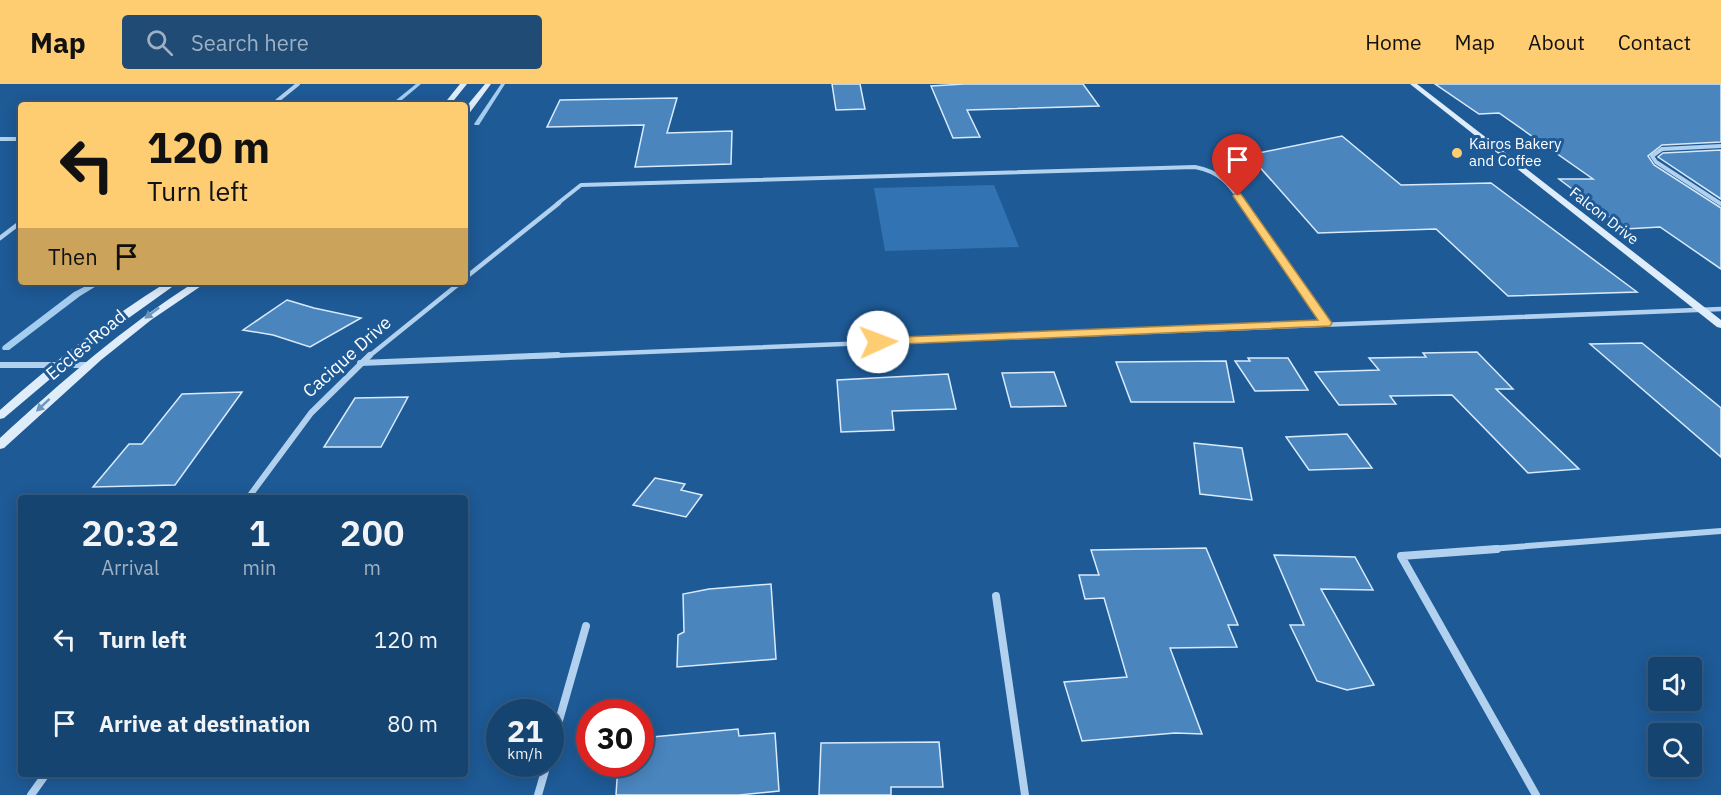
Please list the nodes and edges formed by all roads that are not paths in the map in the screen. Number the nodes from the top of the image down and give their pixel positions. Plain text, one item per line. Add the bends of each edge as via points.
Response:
1 (298, 84) edge
2 (464, 84) edge
3 (488, 84) edge
4 (1413, 84) edge
5 (276, 102) edge
6 (449, 102) edge
7 (468, 109) edge
8 (0, 139) edge
9 (18, 139) edge
10 (1721, 146) edge
11 (1721, 204) edge
12 (18, 224) edge
13 (0, 238) edge
14 (468, 276) edge
15 (169, 285) edge
16 (197, 285) edge
17 (456, 285) edge
18 (1721, 309) edge
19 (1701, 310) junction
20 (1326, 323) junction
21 (1721, 325) edge
22 (360, 363) junction
23 (58, 364) junction
24 (0, 365) edge
25 (86, 365) junction
26 (0, 416) edge
27 (0, 445) edge
28 (250, 495) edge
29 (1721, 531) edge
30 (996, 596) dead end
31 (586, 626) dead end
32 (564, 703) edge
33 (44, 777) edge
34 (543, 777) edge
35 (31, 795) edge
36 (538, 795) edge
37 (1025, 795) edge
38 (1536, 795) edge

1 - 5 street
2 - 6 street
3 - 7 street
4 - 19 street, Falcon Drive
8 - 9 street
10 - 11 street via 1674,148 1652,156
12 - 13 street
14 - 20 street via 581,185 1203,169 1225,178
15 - 23 street, Eccles Road via 135,305
16 -> 25 street, Eccles Road via 159,308
17 - 22 street, Cacique Drive
18 - 19 street
19 - 20 street
19 - 21 street, Falcon Drive
20 - 22 street
22 - 28 street, Cacique Drive via 311,413
23 - 24 street
23 - 25 street
23 - 26 street, Eccles Road
25 -> 27 street, Eccles Road
29 - 38 street via 1401,556
30 - 37 street
31 - 32 street
33 - 35 street
34 - 36 street

